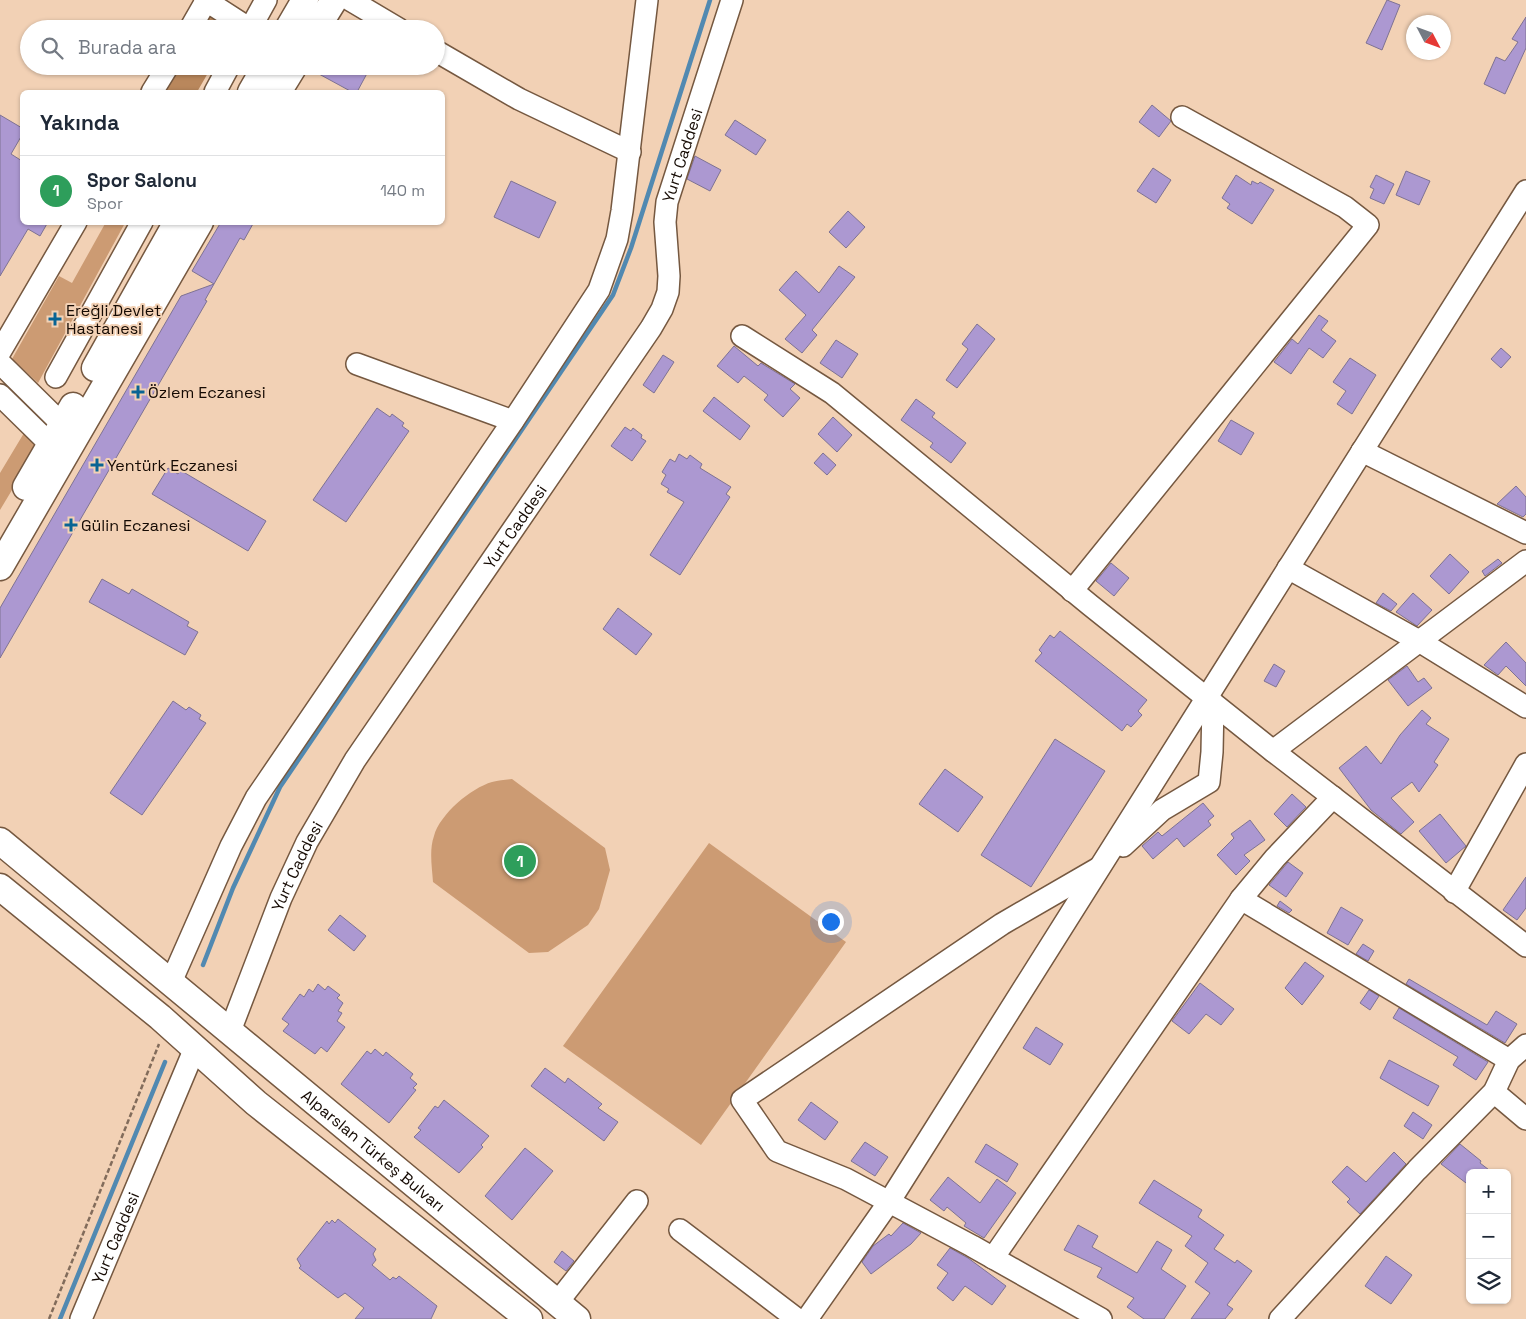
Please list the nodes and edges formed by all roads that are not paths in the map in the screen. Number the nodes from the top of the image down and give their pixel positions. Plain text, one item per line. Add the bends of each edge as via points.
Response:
1 (205, 0) edge
2 (266, 0) edge
3 (305, 0) edge
4 (334, 0) edge
5 (350, 0) edge
6 (647, 0) edge
7 (732, 0) edge
8 (195, 20) edge
9 (236, 20) edge
10 (255, 20) edge
11 (293, 20) edge
12 (322, 20) edge
13 (384, 20) edge
14 (445, 56) edge
15 (162, 75) edge
16 (224, 75) edge
17 (261, 75) edge
18 (288, 75) edge
19 (153, 90) edge
20 (215, 90) edge
21 (252, 90) edge
22 (279, 90) edge
23 (1182, 117) dead end
24 (630, 152) junction
25 (1526, 191) edge
26 (74, 225) edge
27 (140, 225) edge
28 (175, 225) edge
29 (198, 225) edge
30 (742, 336) dead end
31 (0, 352) edge
32 (0, 363) edge
33 (358, 364) dead end
34 (56, 377) dead end
35 (0, 395) edge
36 (513, 421) junction
37 (61, 439) junction
38 (1362, 451) junction
39 (0, 533) edge
40 (1526, 534) edge
41 (1526, 562) edge
42 (0, 567) edge
43 (1288, 568) junction
44 (1072, 590) junction
45 (1420, 641) junction
46 (1210, 700) junction
47 (1526, 707) edge
48 (1273, 751) junction
49 (1526, 764) edge
50 (1333, 797) junction
51 (0, 841) edge
52 (1102, 864) junction
53 (0, 887) edge
54 (1454, 892) junction
55 (1241, 899) junction
56 (1526, 946) edge
57 (171, 982) junction
58 (230, 1032) junction
59 (1526, 1045) edge
60 (195, 1048) junction
61 (1509, 1060) junction
62 (1494, 1092) junction
63 (1526, 1119) edge
64 (637, 1202) dead end
65 (889, 1202) junction
66 (680, 1230) dead end
67 (992, 1258) junction
68 (567, 1311) edge
69 (81, 1319) edge
70 (529, 1319) edge
71 (797, 1319) edge
72 (807, 1319) edge
73 (1101, 1319) edge
74 (1280, 1319) edge

1 - 8 street
1 - 9 street
2 - 10 street
3 - 11 main road
4 - 12 main road
5 - 13 street
6 - 24 street
7 - 58 street, Yurt Caddesi via 667,202 665,222 669,276 662,309 326,807 282,898
14 - 24 street via 519,99
15 - 19 street
16 - 20 street
17 - 21 main road
18 - 22 main road
23 - 44 street via 1345,207 1368,225
24 - 36 street via 617,239 605,276 567,342
25 - 38 street
26 - 31 street
27 - 34 street
28 - 37 main road
29 - 37 main road
30 - 44 street via 832,393
32 - 37 street
33 - 36 street
35 - 37 street
36 - 57 street via 256,798 231,846
37 - 39 main road
37 - 42 main road
38 - 40 street
38 - 43 street
41 - 45 street
43 - 45 street
43 - 46 street
44 - 46 street
45 - 47 street
45 - 48 street
46 - 48 street
46 - 52 street
46 - 52 street via 1212,752 1209,782 1162,810
48 - 50 street
49 - 54 street
50 - 54 street
50 - 55 street
51 - 57 main road, Alparslan Türkeş Bulvarı
52 - 65 street
52 - 65 street via 1002,924 742,1100 777,1151 846,1179
53 - 60 main road
54 - 56 street
55 - 61 street
55 - 67 street
57 - 58 main road, Alparslan Türkeş Bulvarı
58 - 68 main road, Alparslan Türkeş Bulvarı
59 - 61 street
60 - 69 street, Yurt Caddesi
60 - 70 main road via 256,1103
61 - 62 street
62 - 63 street
62 - 74 street via 1417,1170
64 - 68 street
65 - 67 street
65 - 72 street
66 - 71 street
67 - 73 street

